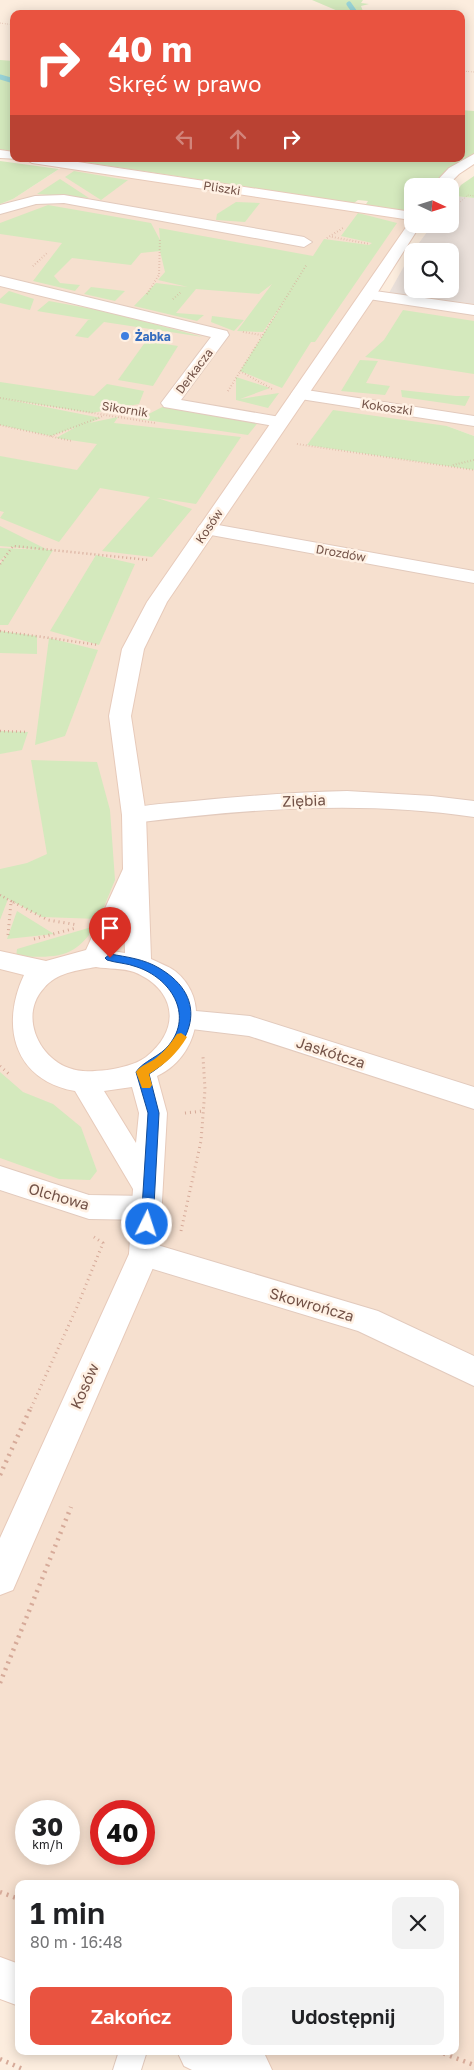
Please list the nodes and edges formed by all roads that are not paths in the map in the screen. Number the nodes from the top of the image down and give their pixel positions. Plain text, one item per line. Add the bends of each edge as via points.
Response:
1 (474, 158) edge
2 (52, 162) edge
3 (447, 178) edge
4 (0, 210) edge
5 (404, 215) edge
6 (408, 233) edge
7 (304, 242) dead end
8 (0, 281) edge
9 (368, 295) junction
10 (474, 310) edge
11 (300, 394) junction
12 (474, 421) edge
13 (280, 422) junction
14 (207, 529) junction
15 (474, 577) edge
16 (474, 809) edge
17 (134, 815) junction
18 (136, 867) junction
19 (4, 950) edge
20 (96, 958) junction
21 (138, 963) junction
22 (48, 971) junction
23 (7, 1001) edge
24 (185, 1020) junction
25 (142, 1072) junction
26 (84, 1082) junction
27 (474, 1098) edge
28 (0, 1178) edge
29 (149, 1199) junction
30 (144, 1254) junction
31 (474, 1372) edge
32 (0, 1578) edge
33 (0, 1978) edge
34 (15, 1984) edge
35 (132, 2055) edge
36 (210, 2055) edge
37 (127, 2070) edge
38 (250, 2070) edge

1 - 3 street
2 - 5 street, Pliszki
4 - 7 street via 35,200 64,200
6 - 9 street, Kosów
8 - 13 street, Derkacza via 222,335 170,403
9 - 10 street
9 - 11 street, Kosów
11 - 12 street, Kokoszki
11 - 13 street, Kosów
13 - 14 street, Kosów
14 - 15 street, Drozdów
14 - 17 street, Kosów via 157,602 133,649 120,716
16 - 17 street, Ziębia via 366,798 250,802
17 - 18 street, Kosów
18 - 20 street, Kosów
18 - 21 street, Kosów
19 - 22 street
20 - 21 street
20 - 22 street via 71,962
21 - 24 street via 155,970 178,992 184,1005
22 - 23 street
23 - 26 street via 17,1046 32,1063 55,1076
24 - 25 street via 182,1035 173,1049 160,1062
24 - 27 street, Jaskółcza via 250,1026
25 - 26 street via 104,1082
25 - 29 street, Kosów via 154,1113
26 - 29 street
28 - 29 street, Olchowa via 89,1207
29 - 30 street, Kosów
30 - 31 street, Skowrończa via 367,1320
30 - 32 street, Kosów
33 - 34 street
35 - 37 lane
36 - 38 street

